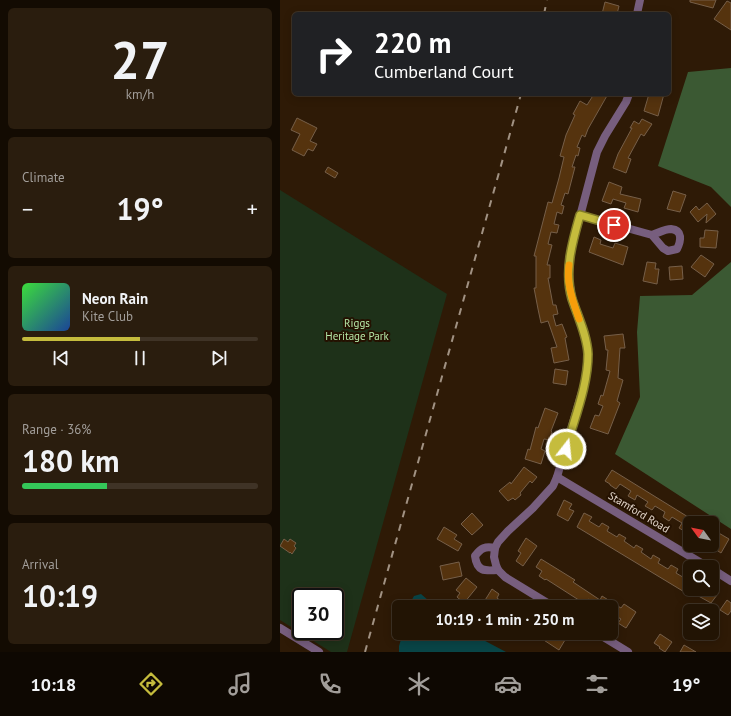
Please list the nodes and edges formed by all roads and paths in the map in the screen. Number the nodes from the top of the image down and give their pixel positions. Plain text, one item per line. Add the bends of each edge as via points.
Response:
1 (640, 0) edge
2 (637, 12) edge
3 (628, 96) edge
4 (580, 215) junction
5 (652, 235) dead end
6 (557, 477) junction
7 (495, 548) junction
8 (696, 560) edge
9 (498, 570) junction
10 (719, 573) edge
11 (731, 581) edge
12 (543, 600) edge
13 (280, 628) edge
14 (608, 640) edge
15 (625, 651) edge
16 (319, 652) edge

1 - 2 street
3 - 4 street via 597,152
4 - 5 street
4 - 6 street via 568,273 572,298 585,334 588,354 586,378
6 - 7 street via 547,494 508,531
6 - 8 street, Stamford Road
7 - 9 street via 494,557
7 - 9 street via 486,546 475,556 479,568 486,571
9 - 12 street
10 - 11 street
13 - 16 street
14 - 15 street

